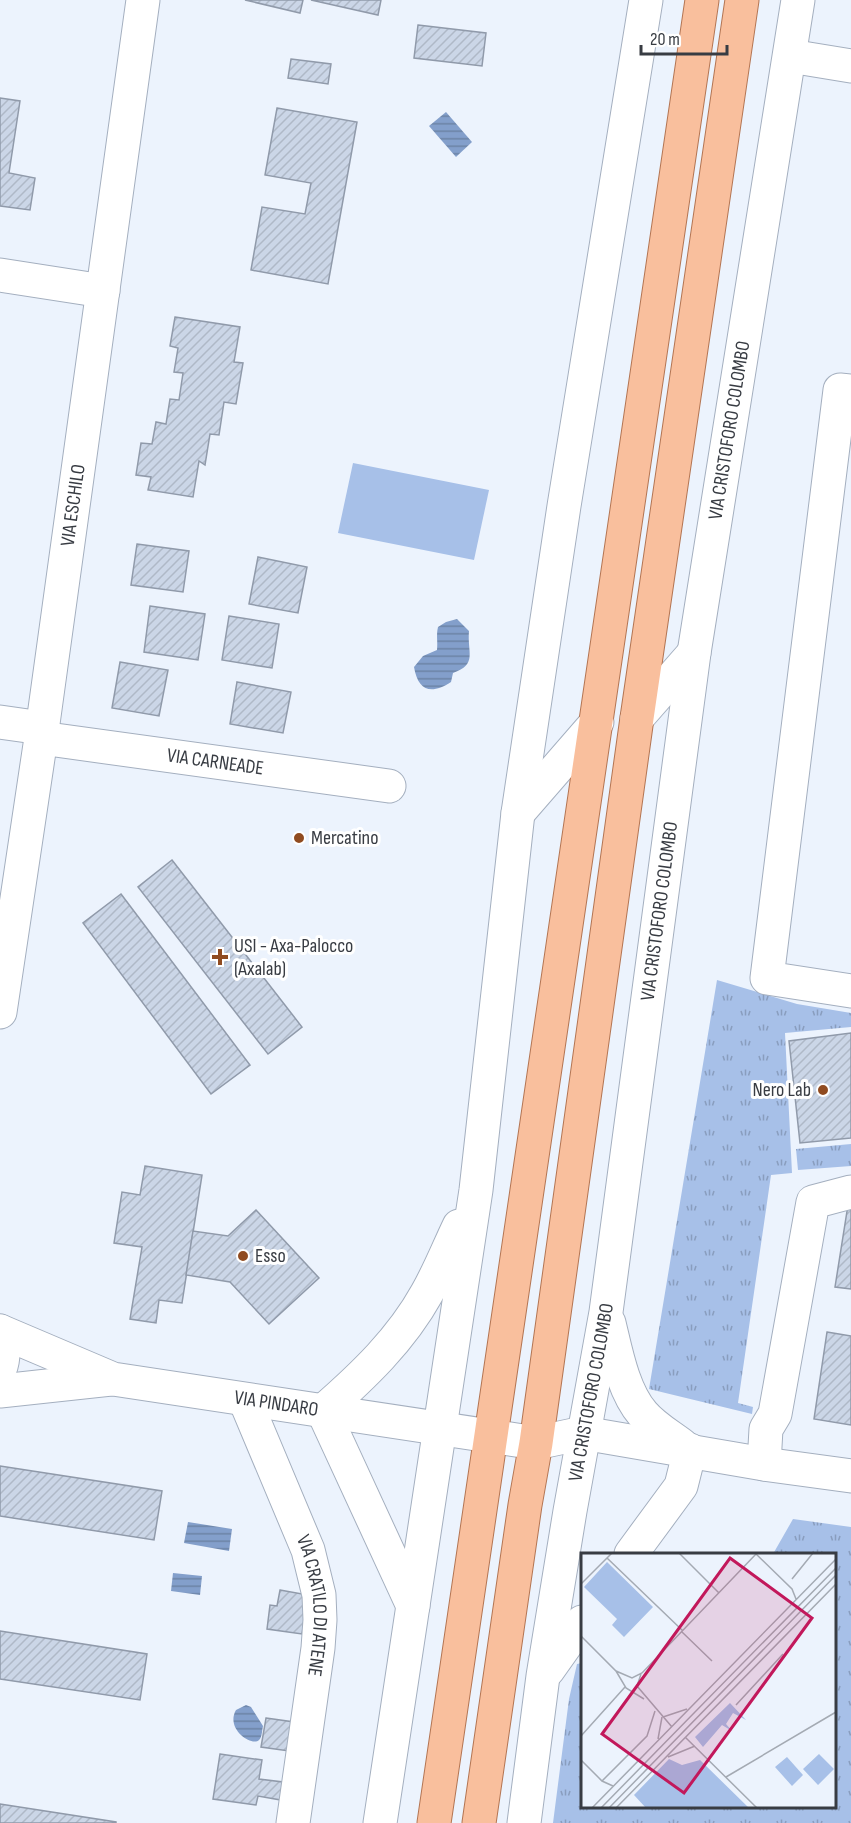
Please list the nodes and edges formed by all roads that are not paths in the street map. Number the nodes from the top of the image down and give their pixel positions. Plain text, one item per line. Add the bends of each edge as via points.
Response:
1 (143, 0) edge
2 (646, 0) edge
3 (702, 0) edge
4 (742, 0) edge
5 (798, 0) edge
6 (790, 56) junction
7 (851, 66) edge
8 (0, 275) edge
9 (103, 291) junction
10 (845, 390) edge
11 (694, 653) junction
12 (636, 718) junction
13 (0, 722) edge
14 (597, 722) junction
15 (42, 733) junction
16 (389, 786) dead end
17 (518, 813) junction
18 (851, 991) edge
19 (0, 1012) edge
20 (476, 1190) junction
21 (851, 1192) edge
22 (606, 1312) junction
23 (0, 1331) edge
24 (0, 1369) edge
25 (113, 1379) junction
26 (0, 1391) edge
27 (245, 1400) junction
28 (324, 1411) junction
29 (439, 1428) junction
30 (583, 1433) junction
31 (491, 1436) junction
32 (536, 1443) junction
33 (690, 1450) junction
34 (764, 1464) junction
35 (851, 1476) edge
36 (633, 1553) edge
37 (412, 1606) junction
38 (581, 1623) edge
39 (543, 1676) junction
40 (293, 1823) edge
41 (380, 1823) edge
42 (434, 1823) edge
43 (479, 1823) edge
44 (524, 1823) edge

1 - 9 street, VIA ESCHILO
2 - 17 street
3 - 14 main road
4 - 12 main road
5 - 6 street, VIA CRISTOFORO COLOMBO
6 - 7 street
6 - 11 street, VIA CRISTOFORO COLOMBO
8 - 9 street
9 - 15 street, VIA ESCHILO
10 - 18 street via 767,978
11 - 12 street
11 - 22 street, VIA CRISTOFORO COLOMBO
12 - 32 main road
13 - 15 street, VIA CARNEADE
14 - 17 street
14 - 31 main road
15 - 16 street, VIA CARNEADE
15 - 19 street, VIA ESCHILO
17 - 20 street
20 - 28 street via 427,1293 408,1323 376,1364
20 - 29 street
21 - 34 street via 813,1202 775,1414 766,1429
22 - 30 street, VIA CRISTOFORO COLOMBO
22 - 33 street via 620,1368 641,1412
23 - 24 street via 4,1347
23 - 25 street
25 - 26 street
25 - 27 street, VIA PINDARO
27 - 28 street, VIA PINDARO
27 - 40 street, VIA CRATILO DI ATENE via 305,1543 319,1595 318,1648
28 - 29 street, VIA PINDARO
28 - 37 street
29 - 31 street, VIA PINDARO
29 - 37 street
30 - 32 street
30 - 33 street
30 - 39 street, VIA CRISTOFORO COLOMBO
31 - 32 street, VIA PINDARO
31 - 42 main road
32 - 43 main road
33 - 34 street
33 - 36 street via 681,1486
34 - 35 street
37 - 41 street
38 - 39 street
39 - 44 street, VIA CRISTOFORO COLOMBO

